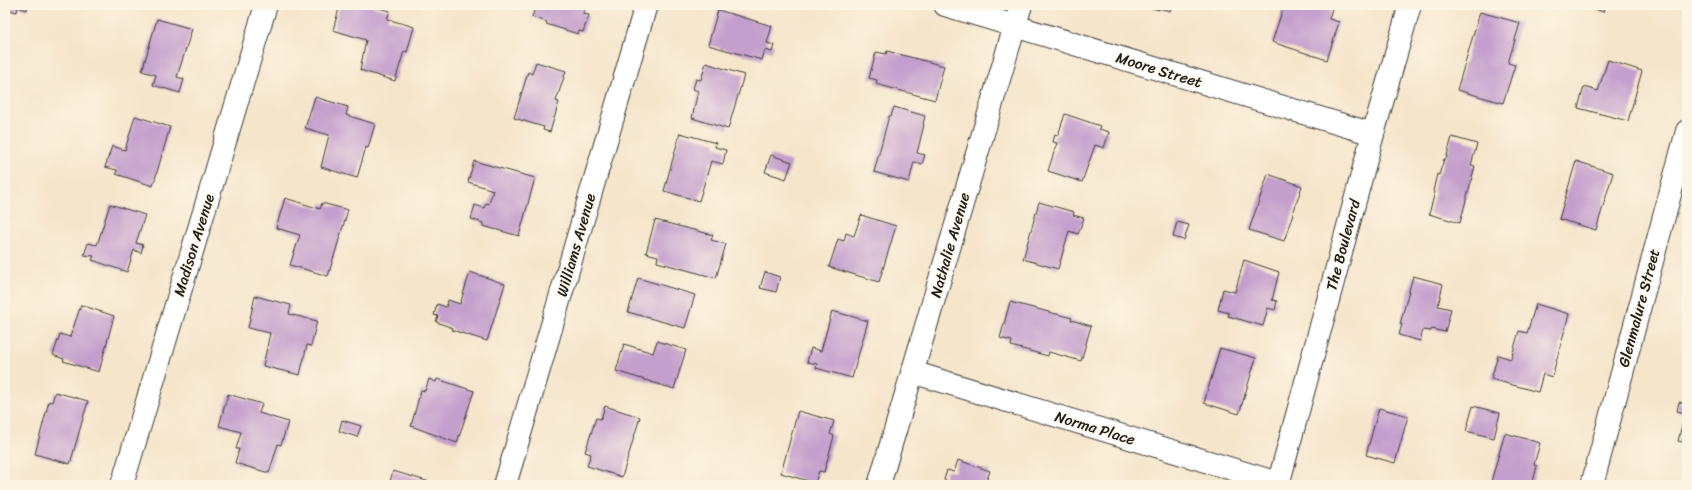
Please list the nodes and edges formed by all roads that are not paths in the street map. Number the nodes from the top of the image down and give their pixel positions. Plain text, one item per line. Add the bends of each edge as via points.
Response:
1 (266, 5) edge
2 (646, 5) edge
3 (945, 5) edge
4 (1410, 5) edge
5 (1018, 15) edge
6 (1687, 131) edge
7 (1373, 134) junction
8 (912, 372) junction
9 (1278, 484) edge
10 (122, 485) edge
11 (505, 485) edge
12 (879, 485) edge
13 (1592, 485) edge

1 - 10 street, Madison Avenue
2 - 11 street, Williams Avenue
3 - 5 street, Moore Street
4 - 7 street, The Boulevard
5 - 7 street, Moore Street
5 - 8 street, Nathalie Avenue
6 - 13 street, Glenmalure Street
7 - 9 street, The Boulevard
8 - 9 street, Norma Place
8 - 12 street, Nathalie Avenue

